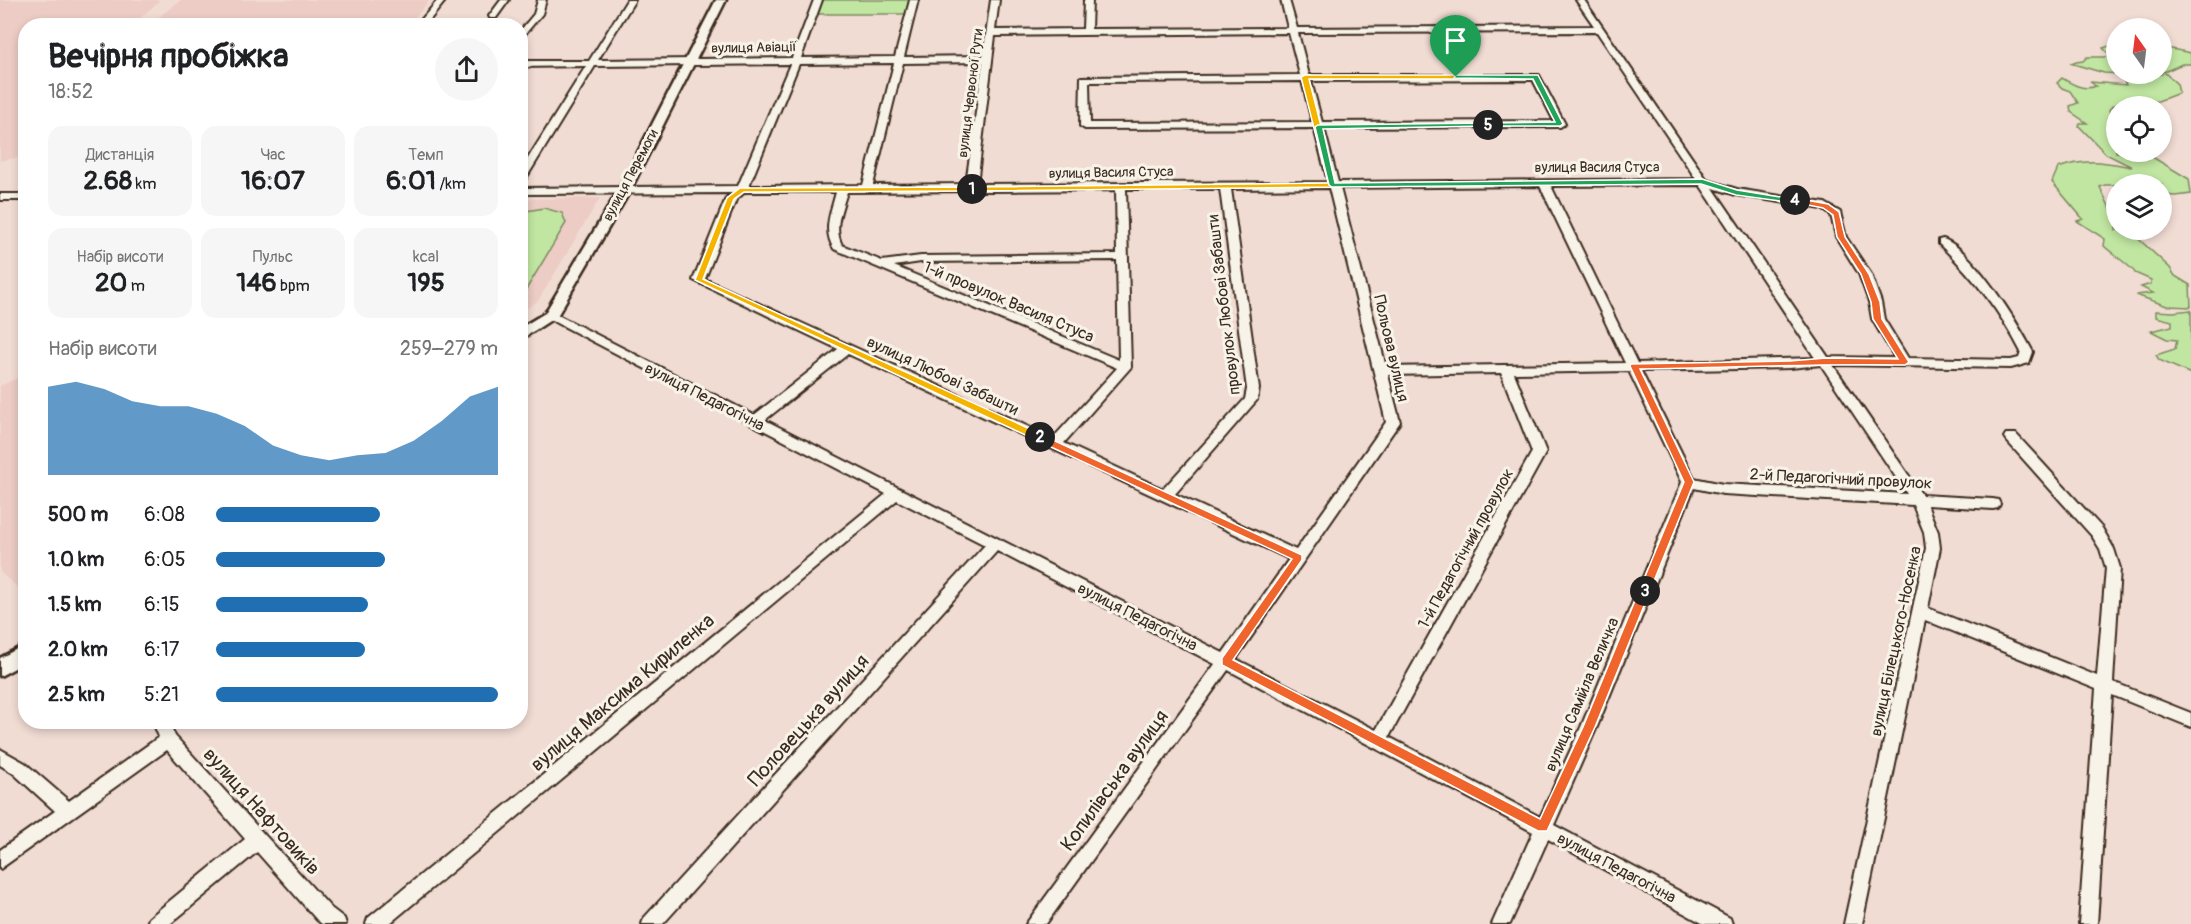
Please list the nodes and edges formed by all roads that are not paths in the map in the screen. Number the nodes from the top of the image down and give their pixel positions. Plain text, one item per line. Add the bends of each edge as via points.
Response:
1 (442, 0) edge
2 (505, 0) edge
3 (542, 0) edge
4 (631, 0) edge
5 (721, 0) edge
6 (818, 0) edge
7 (914, 0) edge
8 (995, 0) edge
9 (1088, 0) edge
10 (1285, 0) edge
11 (1580, 0) edge
12 (493, 16) dead end
13 (427, 18) edge
14 (528, 27) edge
15 (1599, 29) junction
16 (1292, 30) junction
17 (1087, 32) junction
18 (992, 33) junction
19 (988, 59) junction
20 (796, 60) junction
21 (899, 60) junction
22 (689, 62) junction
23 (592, 63) junction
24 (528, 64) edge
25 (1084, 66) dead end
26 (1305, 77) junction
27 (1084, 79) junction
28 (1318, 127) junction
29 (528, 167) edge
30 (1702, 182) junction
31 (1544, 183) junction
32 (1332, 185) junction
33 (1224, 186) junction
34 (1121, 187) junction
35 (971, 189) junction
36 (742, 190) junction
37 (842, 190) junction
38 (867, 190) junction
39 (528, 191) edge
40 (624, 191) junction
41 (0, 197) edge
42 (18, 197) edge
43 (1943, 242) dead end
44 (1123, 257) junction
45 (880, 265) junction
46 (550, 316) junction
47 (528, 330) edge
48 (846, 349) junction
49 (1826, 361) junction
50 (1905, 362) junction
51 (1635, 366) junction
52 (1125, 367) junction
53 (1506, 369) junction
54 (1382, 371) junction
55 (755, 421) junction
56 (2011, 437) dead end
57 (1055, 444) junction
58 (1689, 482) junction
59 (896, 493) junction
60 (1166, 495) junction
61 (1918, 500) junction
62 (1993, 504) dead end
63 (996, 543) junction
64 (1298, 558) junction
65 (1919, 611) junction
66 (18, 657) edge
67 (1226, 661) junction
68 (0, 668) edge
69 (2104, 685) junction
70 (2191, 720) edge
71 (164, 729) edge
72 (168, 740) junction
73 (1379, 741) junction
74 (0, 756) edge
75 (68, 812) junction
76 (1542, 827) junction
77 (258, 840) junction
78 (0, 861) edge
79 (156, 924) edge
80 (337, 924) edge
81 (375, 924) edge
82 (651, 924) edge
83 (1035, 924) edge
84 (1501, 924) edge
85 (1723, 924) edge
86 (1853, 924) edge
87 (2088, 924) edge

1 - 13 street
2 - 12 street
3 - 14 street
4 - 23 street
5 - 22 street, вулиця Перемоги
6 - 20 street
7 - 21 street
8 - 18 street, вулиця Червоної Рути
9 - 17 street
10 - 16 street, Польова вулиця
11 - 15 street, вулиця Білецького-Носенка
15 - 16 street
15 - 30 street, вулиця Білецького-Носенка
16 - 17 street
16 - 26 street, Польова вулиця
17 - 18 street
18 - 19 street, вулиця Червоної Рути
19 - 21 street, вулиця Авіації
19 - 35 street, вулиця Червоної Рути
20 - 21 street, вулиця Авіації
20 - 22 street, вулиця Авіації
20 - 36 street
21 - 38 street
22 - 23 street, вулиця Авіації
22 - 40 street, вулиця Перемоги
23 - 24 street, вулиця Авіації
23 - 29 street
25 - 27 street
26 - 27 street
26 - 28 street, Польова вулиця
26 - 28 street via 1536,77 1560,124
27 - 28 street via 1085,126
28 - 32 street, Польова вулиця
30 - 31 street, вулиця Василя Стуса
30 - 49 street, вулиця Білецького-Носенка
30 - 50 street, вулиця Василя Стуса via 1736,192 1825,206 1836,214 1841,237 1865,274 1878,319
31 - 32 street, вулиця Василя Стуса
31 - 51 street
32 - 33 street, вулиця Василя Стуса
32 - 54 street, Польова вулиця
33 - 34 street, вулиця Василя Стуса
33 - 60 street, провулок Любові Забашти via 1253,389 1251,400
34 - 35 street, вулиця Василя Стуса
34 - 44 street
35 - 38 street, вулиця Василя Стуса
36 - 37 street, вулиця Василя Стуса
36 - 40 street, вулиця Василя Стуса
36 - 48 street, вулиця Любові Забашти via 731,198 699,280
37 - 38 street, вулиця Василя Стуса
37 - 45 street, 1-й провулок Василя Стуса via 833,240 838,247
39 - 40 street, вулиця Василя Стуса
40 - 46 street, вулиця Перемоги
41 - 42 street
43 - 50 street via 1975,272 2013,323 2027,352 2025,360 2011,364
44 - 45 street, 1-й провулок Василя Стуса via 921,259
44 - 52 street
45 - 52 street, 1-й провулок Василя Стуса
46 - 47 street, вулиця Перемоги
46 - 55 street, вулиця Педагогічна
48 - 55 street
48 - 57 street, вулиця Любові Забашти
49 - 50 street
49 - 51 street
49 - 61 street, вулиця Білецького-Носенка
51 - 53 street
51 - 58 street
52 - 57 street
53 - 54 street
53 - 73 street, 1-й Педагогічний провулок via 1539,452
54 - 64 street, Польова вулиця via 1393,423
55 - 59 street, вулиця Педагогічна
56 - 69 street via 2084,517 2107,549 2113,568
57 - 60 street, вулиця Любові Забашти
58 - 61 street, 2-й Педагогічний провулок via 1723,489
58 - 76 street, вулиця Самійла Величка via 1589,727
59 - 63 street, вулиця Педагогічна
59 - 81 street, вулиця Максима Кириленка
60 - 64 street, вулиця Любові Забашти
61 - 62 street, 2-й Педагогічний провулок
61 - 65 street, вулиця Білецького-Носенка via 1933,548
63 - 67 street, вулиця Педагогічна
63 - 82 street, Половецька вулиця
64 - 67 street, Польова вулиця
65 - 69 street
65 - 86 street, вулиця Білецького-Носенка
66 - 68 street
67 - 73 street, вулиця Педагогічна
67 - 83 street, Копилівська вулиця
69 - 70 street
69 - 87 street
71 - 72 street, вулиця Нафтовиків
72 - 75 street
72 - 77 street, вулиця Нафтовиків
73 - 76 street, вулиця Педагогічна
74 - 75 street
75 - 78 street
76 - 84 street, вулиця Самійла Величка
76 - 85 street, вулиця Педагогічна
77 - 79 street
77 - 80 street, вулиця Нафтовиків

